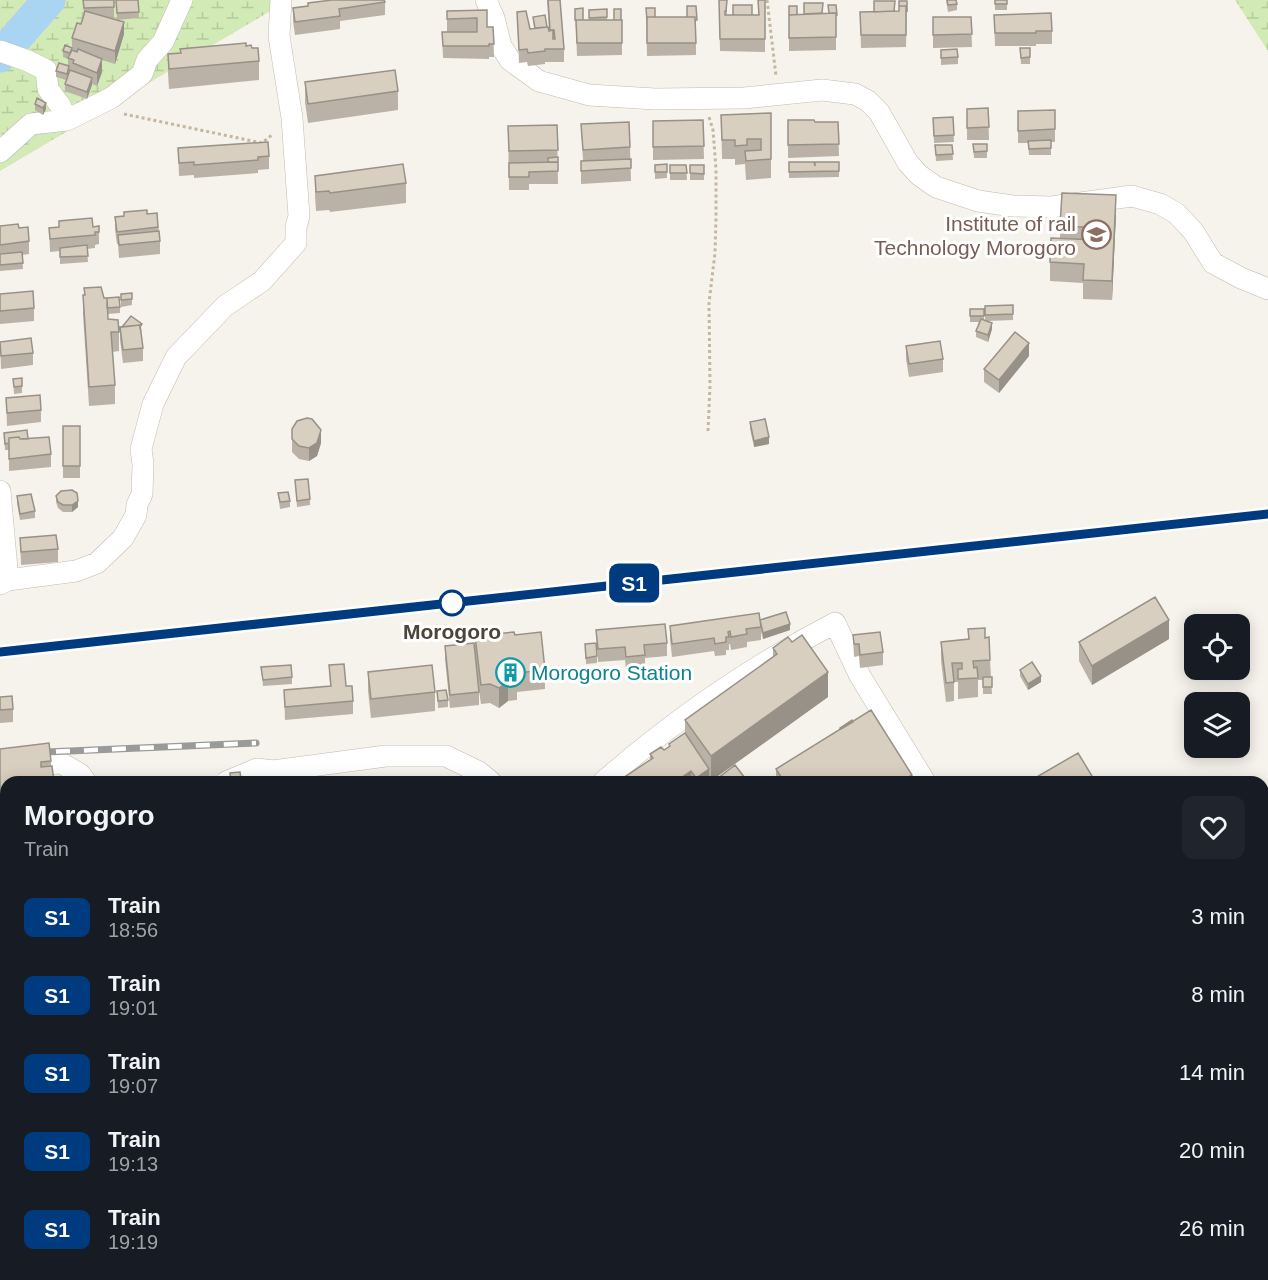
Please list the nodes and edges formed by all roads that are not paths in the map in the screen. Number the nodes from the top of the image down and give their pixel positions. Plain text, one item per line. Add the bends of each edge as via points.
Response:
1 (182, 0) edge
2 (281, 0) edge
3 (486, 0) edge
4 (0, 51) edge
5 (67, 120) junction
6 (0, 152) edge
7 (1268, 289) edge
8 (0, 491) edge
9 (4, 582) edge
10 (0, 767) edge
11 (82, 776) edge
12 (240, 776) edge
13 (484, 776) edge
14 (610, 776) edge
15 (921, 776) edge

1 - 5 street via 163,42 147,60 142,74 111,98
2 - 9 street via 279,36 292,118 299,216 296,243 262,281 225,306 176,357 153,404 141,449 142,494 123,538 97,563 76,571
3 - 7 street via 501,46 510,60 539,81 590,95 655,99 744,98 836,90 855,94 879,112 899,150 919,175 936,187 978,201 1013,206 1050,207 1132,196 1160,204 1176,213 1193,231 1213,263
4 - 5 street via 46,70 48,89
5 - 6 street via 32,124
8 - 9 street
10 - 11 street via 61,763
12 - 13 street via 257,769 273,771 408,754 446,756
14 - 15 street via 745,675 835,623 860,676

